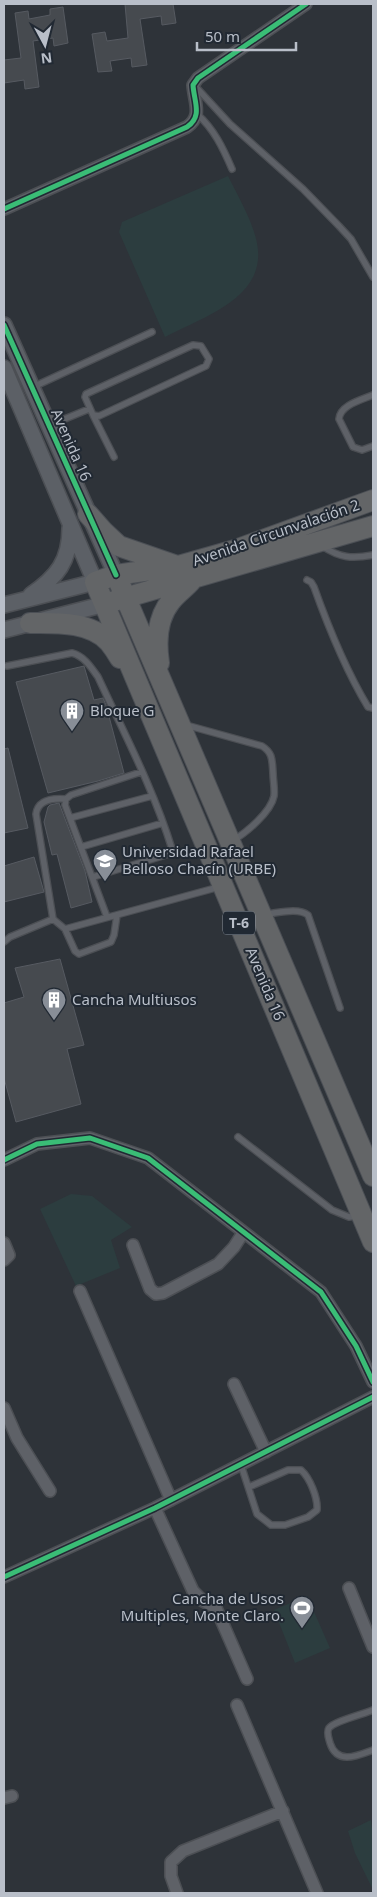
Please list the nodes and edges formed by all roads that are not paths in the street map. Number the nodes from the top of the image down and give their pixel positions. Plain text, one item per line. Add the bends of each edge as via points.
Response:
1 (306, 4) edge
2 (194, 85) junction
3 (197, 114) junction
4 (232, 169) dead end
5 (4, 210) edge
6 (373, 277) edge
7 (4, 325) edge
8 (152, 332) dead end
9 (4, 368) edge
10 (31, 388) junction
11 (373, 395) edge
12 (90, 409) junction
13 (93, 415) junction
14 (48, 426) junction
15 (373, 446) edge
16 (114, 457) dead end
17 (373, 500) edge
18 (88, 514) junction
19 (70, 522) junction
20 (373, 526) edge
21 (317, 541) junction
22 (373, 555) edge
23 (178, 566) junction
24 (116, 575) junction
25 (195, 577) junction
26 (307, 580) dead end
27 (95, 582) junction
28 (126, 598) junction
29 (24, 600) junction
30 (105, 604) junction
31 (4, 605) edge
32 (30, 623) junction
33 (4, 630) edge
34 (7, 666) dead end
35 (160, 678) junction
36 (138, 683) junction
37 (373, 708) edge
38 (179, 723) junction
39 (141, 772) junction
40 (152, 796) junction
41 (66, 799) junction
42 (70, 818) junction
43 (163, 823) junction
44 (230, 842) junction
45 (81, 847) junction
46 (93, 878) junction
47 (223, 886) junction
48 (261, 914) junction
49 (117, 915) junction
50 (107, 917) junction
51 (53, 919) junction
52 (65, 929) junction
53 (4, 942) edge
54 (340, 1008) dead end
55 (238, 1137) dead end
56 (4, 1160) edge
57 (373, 1176) edge
58 (362, 1215) junction
59 (243, 1233) junction
60 (373, 1242) edge
61 (4, 1243) edge
62 (133, 1245) dead end
63 (4, 1260) edge
64 (80, 1291) dead end
65 (373, 1382) edge
66 (234, 1384) dead end
67 (373, 1398) edge
68 (4, 1408) edge
69 (17, 1438) junction
70 (4, 1439) edge
71 (266, 1452) junction
72 (241, 1464) junction
73 (249, 1487) junction
74 (50, 1491) dead end
75 (171, 1500) junction
76 (155, 1508) junction
77 (4, 1577) edge
78 (349, 1588) dead end
79 (373, 1647) edge
80 (247, 1679) dead end
81 (237, 1705) dead end
82 (373, 1710) edge
83 (373, 1750) edge
84 (283, 1811) junction
85 (177, 1893) edge
86 (317, 1893) edge

1 - 2 street via 198,78
2 - 3 street
2 - 6 lane via 230,124 339,226 351,239
3 - 4 lane via 209,124
3 - 5 street via 187,127
7 - 10 street, Avenida 16
8 - 10 lane
9 - 19 street, Avenida 16
10 - 14 street, Avenida 16
11 - 15 lane via 344,408 339,416 353,447 362,450
12 - 13 lane
12 - 13 lane via 84,397 86,394 193,345 201,346 209,359 206,366 98,416
12 - 14 lane
13 - 16 lane
14 - 18 street, Avenida 16
17 - 23 highway, Avenida Circunvalación 2 via 238,550
18 - 23 highway via 119,546
18 - 24 street, Avenida 16
19 - 27 street, Avenida 16
19 - 29 street via 70,545 62,567 45,586
20 - 21 highway, Avenida Circunvalación 2
21 - 22 lane via 334,554 356,558
21 - 25 highway, Avenida Circunvalación 2
23 - 24 highway, Avenida Circunvalación 2
24 - 27 highway, Avenida Circunvalación 2
24 - 28 highway, Avenida 16 / T-6
25 - 28 highway, Avenida Circunvalación 2
25 - 35 highway via 171,600 161,621 157,652
26 - 37 lane via 314,587 354,683 368,707
27 - 29 street, Avenida Circunvalación 2
27 - 30 highway, Avenida 16 / T-6
28 - 30 highway, Avenida Circunvalación 2
28 - 35 highway, Avenida 16 / T-6
29 - 31 street, Avenida Circunvalación 2
30 - 32 street, Avenida Circunvalación 2
30 - 36 highway, Avenida 16 / T-6
32 - 33 street, Avenida Circunvalación 2
32 - 36 highway via 63,623 90,630 108,641
34 - 39 lane via 65,654 78,655 98,677
35 - 38 highway, Avenida 16 / T-6
36 - 47 highway, Avenida 16 / T-6
38 - 44 highway, Avenida 16 / T-6
38 - 44 lane via 262,746 272,756 274,796 266,812 243,835
39 - 40 lane
39 - 41 lane
40 - 42 lane
40 - 43 lane
41 - 42 lane
41 - 51 lane via 44,801 36,809
42 - 45 lane
43 - 45 lane
43 - 46 lane via 172,849 169,854
44 - 48 highway, Avenida 16 / T-6
45 - 46 lane
46 - 50 lane
47 - 49 lane
47 - 58 highway, Avenida 16 / T-6
48 - 54 lane via 299,912 308,915
48 - 57 highway, Avenida 16 / T-6
49 - 50 lane
49 - 52 lane via 111,942 79,954 75,952
50 - 52 lane
51 - 52 lane
51 - 53 lane
55 - 58 lane via 332,1210 349,1217
56 - 59 street via 37,1144 90,1138 148,1158
58 - 60 highway, Avenida 16 / T-6
59 - 62 street via 218,1264 156,1294 150,1289
59 - 65 street via 321,1292 356,1346
61 - 63 street via 9,1255
64 - 75 street
66 - 71 street
67 - 71 street
68 - 69 street
69 - 70 street
69 - 74 street
71 - 72 street
72 - 73 lane
72 - 75 street
73 - 73 lane via 257,1514 271,1526 286,1526 317,1510 308,1479 301,1470 288,1470
75 - 76 street
76 - 77 street
76 - 80 street via 193,1591 216,1608
78 - 79 street
81 - 84 street
82 - 83 lane via 336,1723 328,1731 334,1753 344,1758
84 - 85 street via 183,1851 171,1862 171,1876
84 - 86 street

